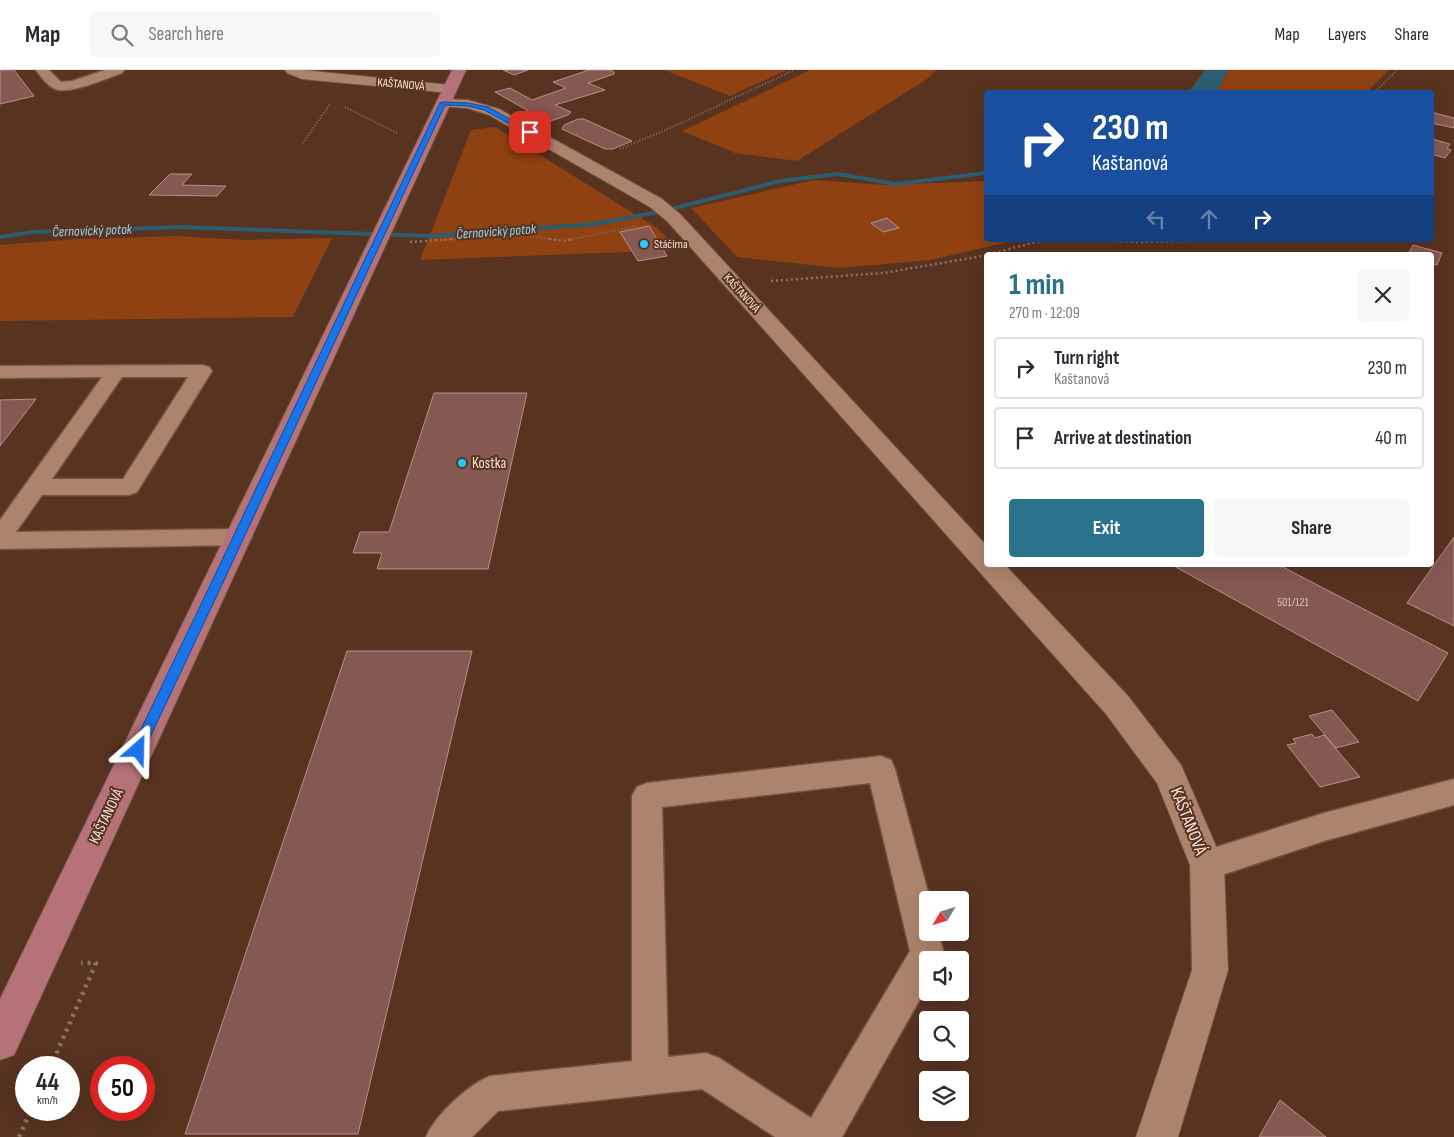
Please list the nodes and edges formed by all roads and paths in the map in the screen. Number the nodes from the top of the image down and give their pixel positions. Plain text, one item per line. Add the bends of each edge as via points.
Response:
1 (42, 70) edge
2 (118, 70) edge
3 (292, 70) edge
4 (459, 70) edge
5 (794, 70) edge
6 (1397, 70) edge
7 (348, 79) junction
8 (450, 89) junction
9 (1378, 90) edge
10 (443, 103) junction
11 (303, 143) dead end
12 (584, 163) junction
13 (674, 218) junction
14 (381, 233) junction
15 (1036, 242) edge
16 (998, 252) edge
17 (984, 255) edge
18 (733, 283) junction
19 (116, 371) junction
20 (0, 372) edge
21 (35, 488) junction
22 (240, 537) junction
23 (0, 540) edge
24 (984, 560) edge
25 (991, 567) edge
26 (1454, 792) edge
27 (1206, 865) junction
28 (0, 1041) edge
29 (650, 1076) junction
30 (26, 1121) edge
31 (19, 1137) edge
32 (445, 1137) edge
33 (808, 1137) edge
34 (822, 1137) edge
35 (1157, 1137) edge

1 - 2 lane via 58,86 73,85
3 - 7 street, KAŠTANOVÁ via 302,75
4 - 8 main road, KAŠTANOVÁ
5 - 12 path via 668,129
6 - 9 path
7 - 8 street, KAŠTANOVÁ
7 - 11 path
8 - 10 main road, KAŠTANOVÁ
10 - 12 street, KAŠTANOVÁ via 486,108
10 - 14 main road, KAŠTANOVÁ
12 - 13 street, KAŠTANOVÁ via 656,203
13 - 14 path via 564,241 519,235
13 - 18 street, KAŠTANOVÁ
14 - 22 main road, KAŠTANOVÁ
15 - 16 path
17 - 18 path via 884,273
18 - 24 street, KAŠTANOVÁ
19 - 20 lane
19 - 21 lane
19 - 21 lane via 202,371 129,486
21 - 23 lane
22 - 23 lane
22 - 28 main road, KAŠTANOVÁ
25 - 27 street, KAŠTANOVÁ via 1116,705 1170,775
26 - 27 lane
27 - 35 street, KAŠTANOVÁ via 1210,970
29 - 32 lane via 490,1094
29 - 33 lane via 706,1071
29 - 34 lane via 647,796 881,769 927,953
30 - 31 path

